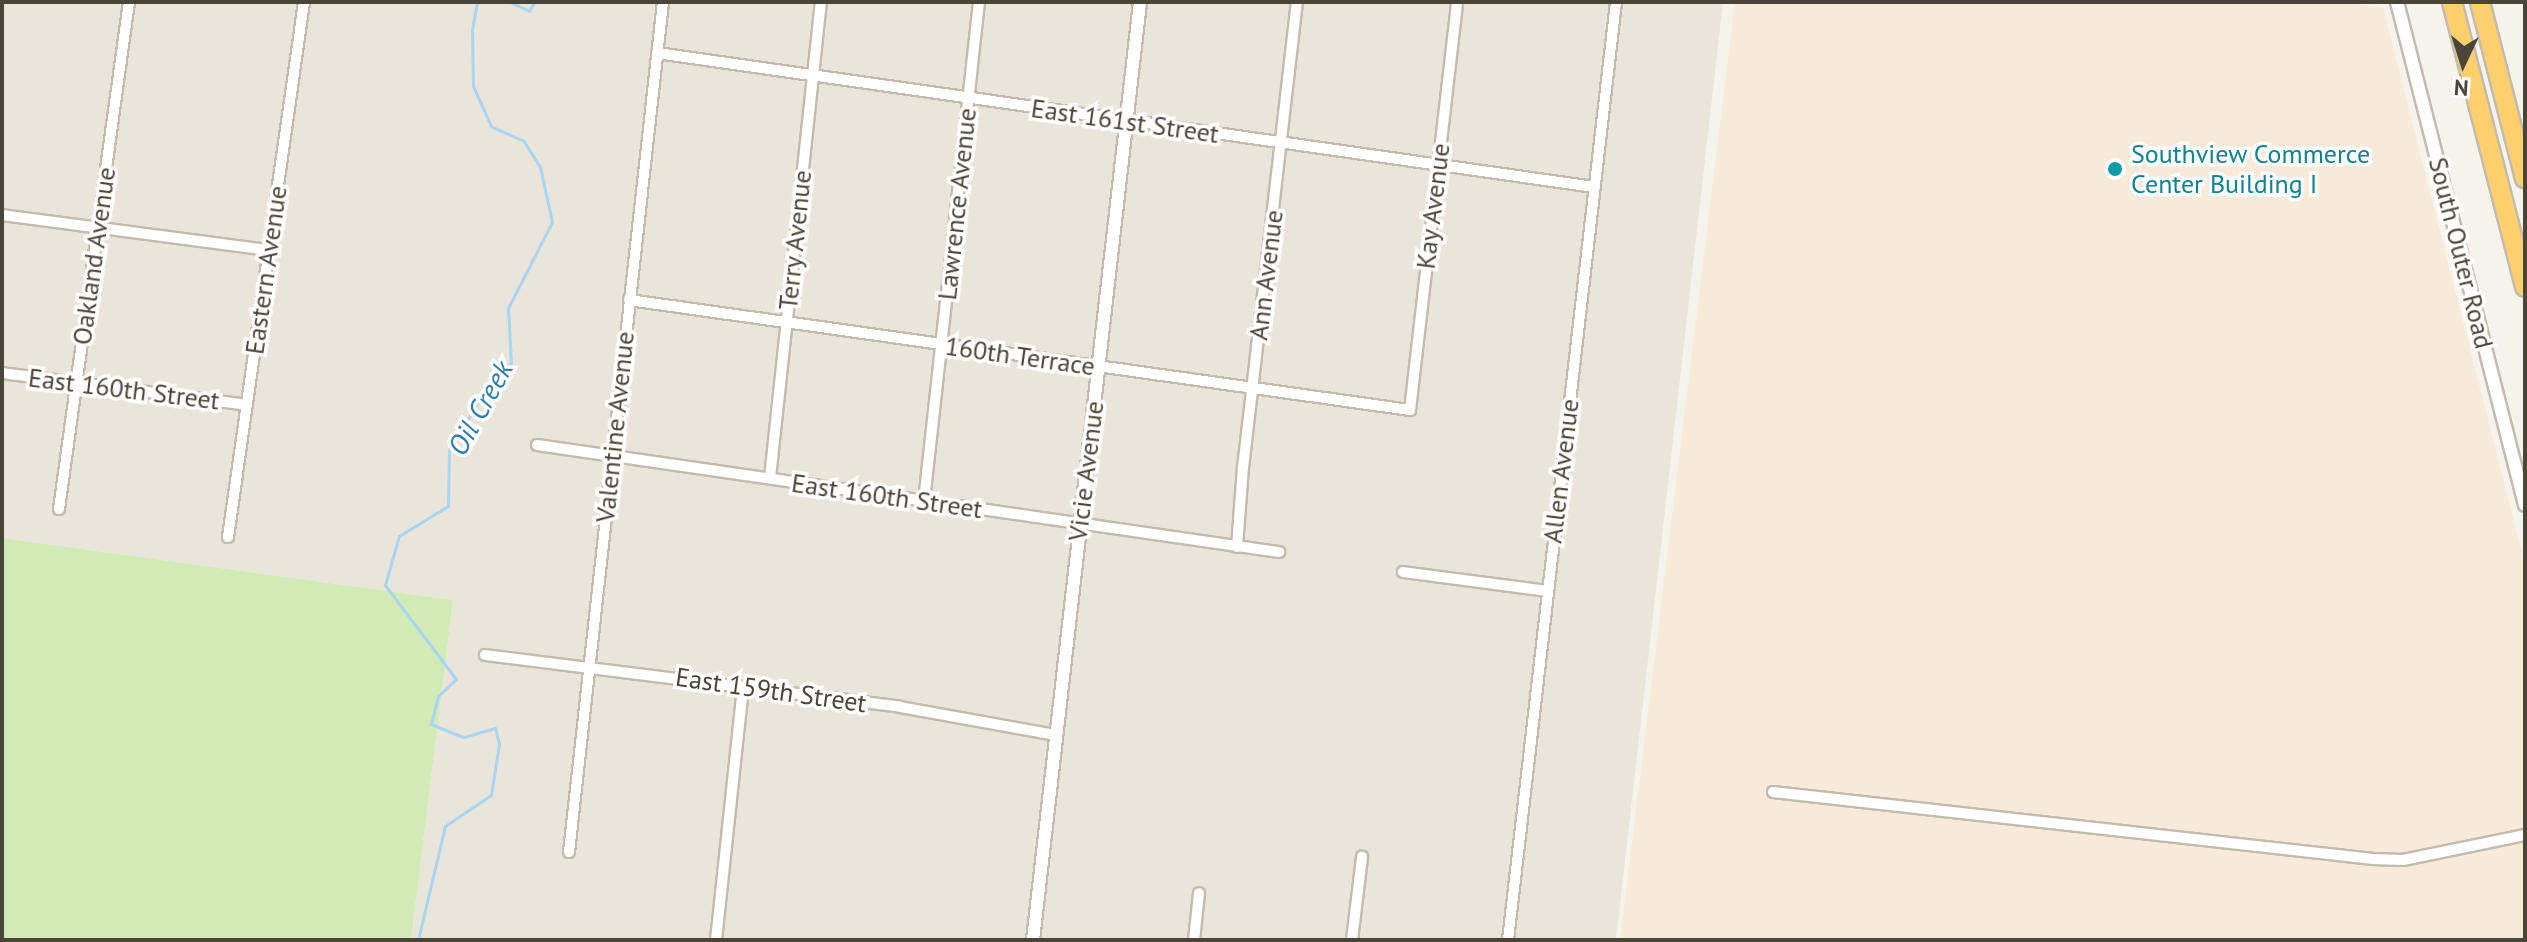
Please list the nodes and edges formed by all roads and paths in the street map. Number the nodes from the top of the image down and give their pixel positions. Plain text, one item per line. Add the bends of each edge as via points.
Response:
1 (129, 2) edge
2 (304, 2) edge
3 (663, 2) edge
4 (821, 2) edge
5 (979, 2) edge
6 (1140, 2) edge
7 (1297, 2) edge
8 (1457, 2) edge
9 (1616, 2) edge
10 (2397, 2) edge
11 (2452, 2) edge
12 (2480, 2) edge
13 (657, 53) junction
14 (813, 76) junction
15 (968, 99) junction
16 (1126, 121) junction
17 (1281, 143) junction
18 (1438, 165) junction
19 (2525, 178) edge
20 (1594, 187) junction
21 (2, 215) edge
22 (98, 228) junction
23 (268, 250) junction
24 (2525, 287) edge
25 (629, 300) junction
26 (786, 322) junction
27 (941, 344) junction
28 (1098, 368) junction
29 (2, 373) edge
30 (76, 383) junction
31 (1252, 390) junction
32 (247, 405) junction
33 (1410, 410) joint
34 (537, 445) dead end
35 (612, 455) junction
36 (770, 478) junction
37 (924, 501) junction
38 (2525, 505) edge
39 (59, 509) dead end
40 (1080, 524) junction
41 (228, 537) dead end
42 (1237, 547) junction
43 (1279, 552) dead end
44 (1403, 572) dead end
45 (1547, 591) junction
46 (485, 655) dead end
47 (588, 665) junction
48 (743, 686) junction
49 (1056, 735) junction
50 (1773, 792) dead end
51 (2525, 835) edge
52 (569, 852) dead end
53 (1362, 857) dead end
54 (1199, 893) dead end
55 (716, 940) edge
56 (1033, 940) edge
57 (1194, 940) edge
58 (1352, 940) edge
59 (1508, 940) edge

1 - 22 street, Oakland Avenue
2 - 23 street, Eastern Avenue
3 - 13 street, Valentine Avenue
4 - 14 street, Terry Avenue
5 - 15 street, Lawrence Avenue
6 - 16 street, Vicie Avenue
7 - 17 street, Ann Avenue
8 - 18 street, Kay Avenue
9 - 20 street, Allen Avenue
10 - 38 street, South Outer Road
11 - 24 highway
12 - 19 highway
13 - 14 street, East 161st Street
13 - 25 street, Valentine Avenue
14 - 15 street, East 161st Street
14 - 26 street, Terry Avenue
15 - 16 street, East 161st Street
15 - 27 street, Lawrence Avenue
16 - 17 street, East 161st Street
16 - 28 street, Vicie Avenue
17 - 18 street, East 161st Street
17 - 31 street, Ann Avenue
18 - 20 street, East 161st Street
18 - 33 street, Kay Avenue
20 - 45 street, Allen Avenue
21 - 22 street
22 - 23 street
22 - 30 street, Oakland Avenue
23 - 32 street, Eastern Avenue
25 - 26 street, 160th Terrace
25 - 35 street, Valentine Avenue
26 - 27 street, 160th Terrace
26 - 36 street, Terry Avenue
27 - 28 street, 160th Terrace
27 - 37 street, Lawrence Avenue
28 - 31 street, 160th Terrace
28 - 40 street, Vicie Avenue
29 - 30 street, East 160th Street
30 - 32 street, East 160th Street
30 - 39 street, Oakland Avenue
31 - 33 street, 160th Terrace
31 - 42 street, Ann Avenue
32 - 41 street, Eastern Avenue
34 - 35 street, East 160th Street
35 - 36 street, East 160th Street
35 - 47 street, Valentine Avenue
36 - 37 street, East 160th Street
37 - 40 street, East 160th Street
40 - 42 street, East 160th Street
40 - 49 street, Vicie Avenue
42 - 43 street, East 160th Street
44 - 45 street
45 - 59 street, Allen Avenue
46 - 47 street, East 159th Street
47 - 48 street, East 159th Street
47 - 52 street, Valentine Avenue
48 - 49 street, East 159th Street
48 - 55 street
49 - 56 street, Vicie Avenue
50 - 51 street via 2373,859 2403,860
53 - 58 street
54 - 57 street

